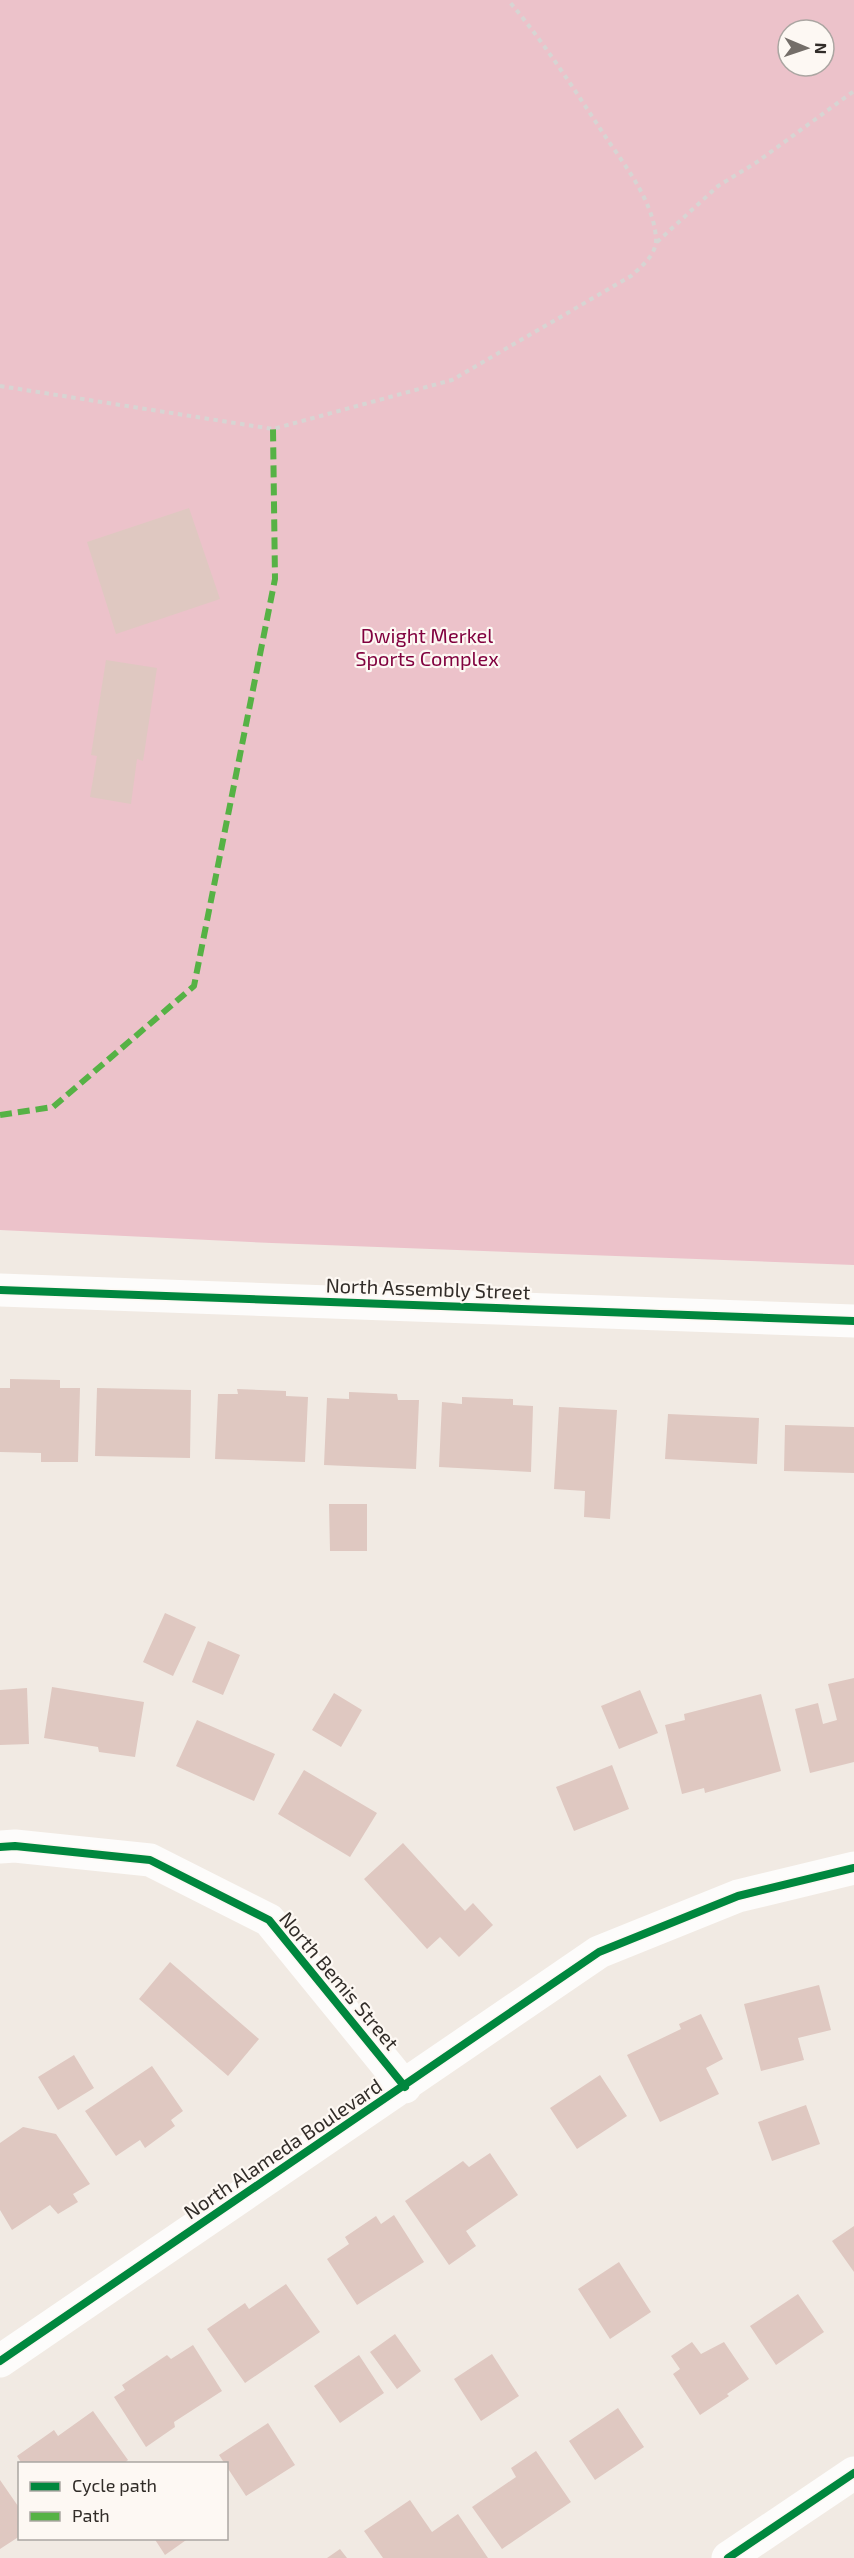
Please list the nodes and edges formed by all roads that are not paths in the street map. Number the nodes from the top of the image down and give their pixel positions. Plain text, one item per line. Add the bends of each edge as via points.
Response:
1 (0, 1290) edge
2 (854, 1321) edge
3 (0, 1847) edge
4 (854, 1868) edge
5 (405, 2087) junction
6 (0, 2361) edge
7 (854, 2473) edge
8 (728, 2558) edge

1 - 2 street, North Assembly Street
3 - 5 street, North Bemis Street via 150,1860 269,1920
4 - 5 street, North Alameda Boulevard via 738,1896 598,1952
5 - 6 street, North Alameda Boulevard
7 - 8 street

